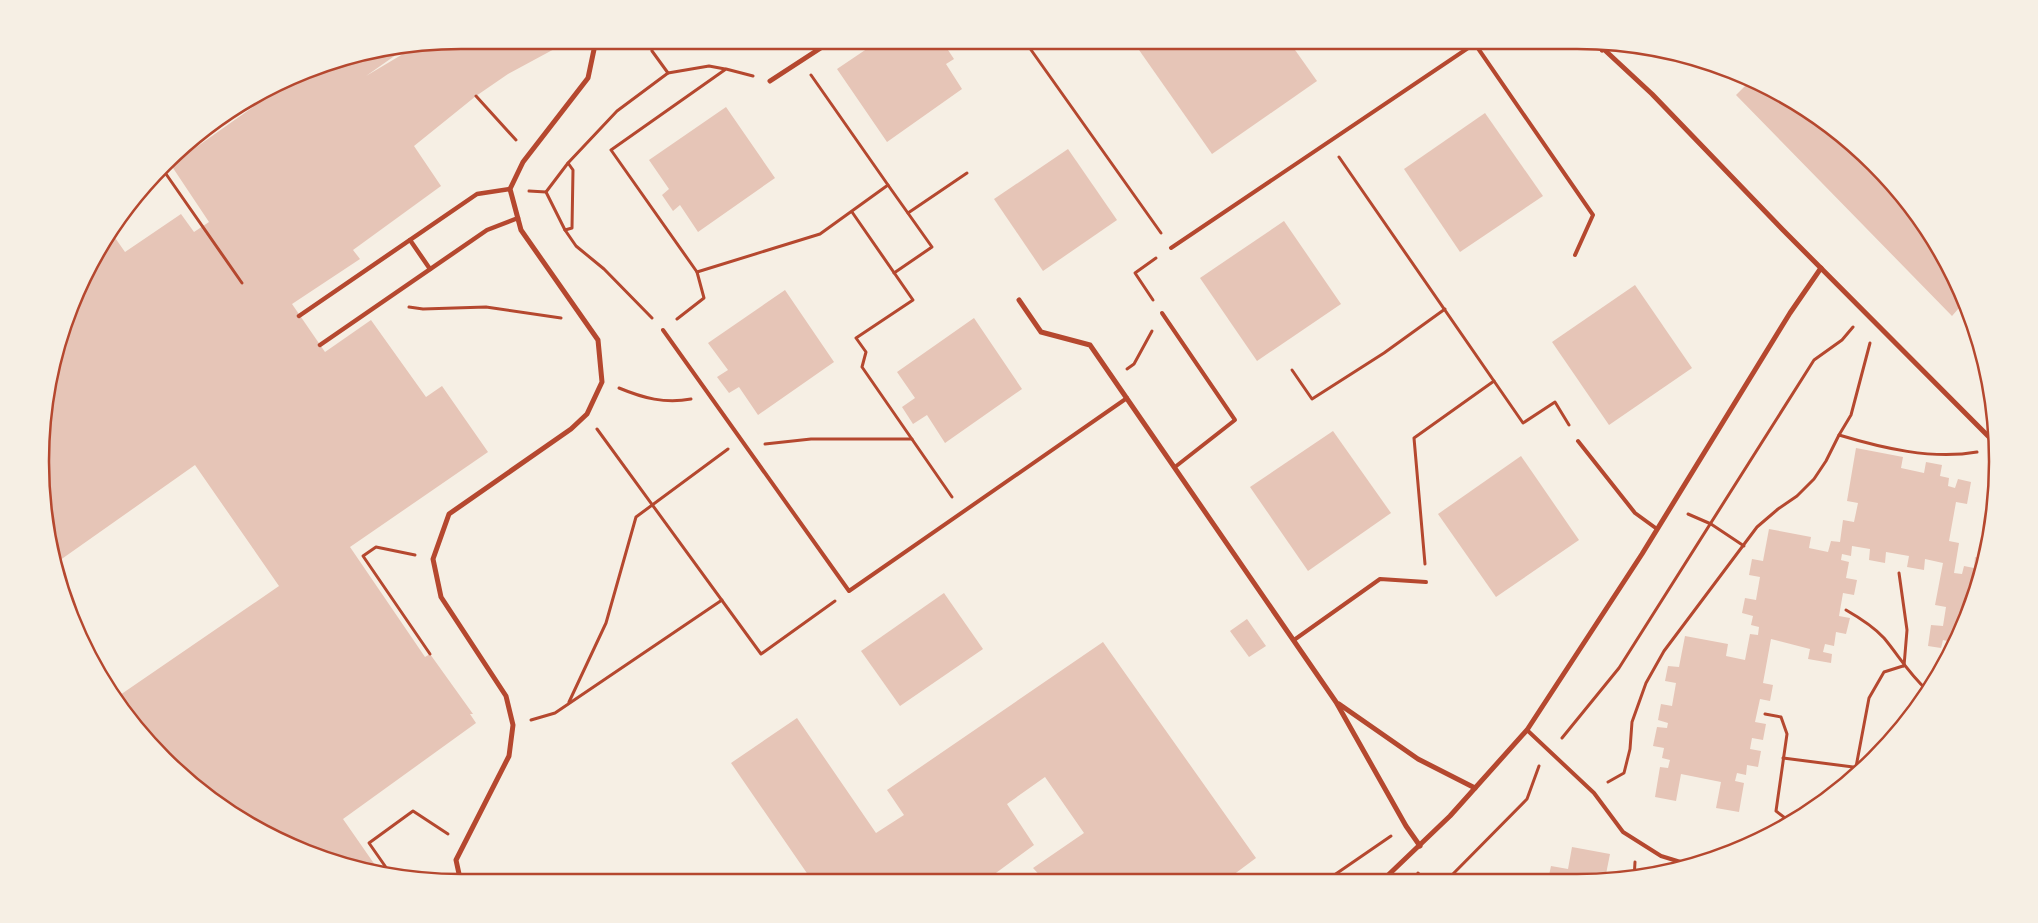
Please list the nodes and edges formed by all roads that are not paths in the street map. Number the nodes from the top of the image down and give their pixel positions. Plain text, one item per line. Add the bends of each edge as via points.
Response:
1 (594, 49) edge
2 (819, 49) edge
3 (1468, 49) edge
4 (1478, 49) edge
5 (1602, 50) edge
6 (770, 81) road end
7 (510, 190) junction
8 (518, 218) junction
9 (410, 240) junction
10 (1172, 248) road end
11 (1575, 255) dead end
12 (1821, 268) junction
13 (430, 269) junction
14 (1019, 300) dead end
15 (1162, 313) road end
16 (300, 316) dead end
17 (663, 330) road end
18 (320, 344) dead end
19 (1127, 398) junction
20 (1988, 436) edge
21 (1578, 441) road end
22 (1175, 467) junction
23 (1657, 529) junction
24 (1426, 582) road end
25 (1294, 640) junction
26 (1336, 702) junction
27 (1527, 730) junction
28 (1475, 788) junction
29 (1420, 846) junction
30 (1678, 861) edge
31 (459, 874) edge
32 (1390, 874) edge

1 - 7 street via 588,78 528,154
2 - 6 street
3 - 10 lane
4 - 11 lane via 1593,215
5 - 12 street via 1652,94
7 - 8 street
7 - 9 street via 477,194
8 - 13 street via 487,230
8 - 31 street via 521,230 598,340 602,382 587,414 571,429 449,514 433,559 441,597 506,696 513,725 509,756 456,860
9 - 13 street
9 - 16 street
12 - 20 street
12 - 23 street
13 - 18 street
14 - 19 street via 1041,332 1090,345
15 - 22 lane via 1235,420
17 - 19 lane via 849,591
19 - 22 street
21 - 23 lane via 1635,513
22 - 25 street
23 - 27 street
24 - 25 lane via 1380,579
25 - 26 street
26 - 28 street via 1418,759
26 - 29 street
27 - 28 street
27 - 30 lane via 1594,792 1623,832 1661,856
28 - 29 street
29 - 32 street

